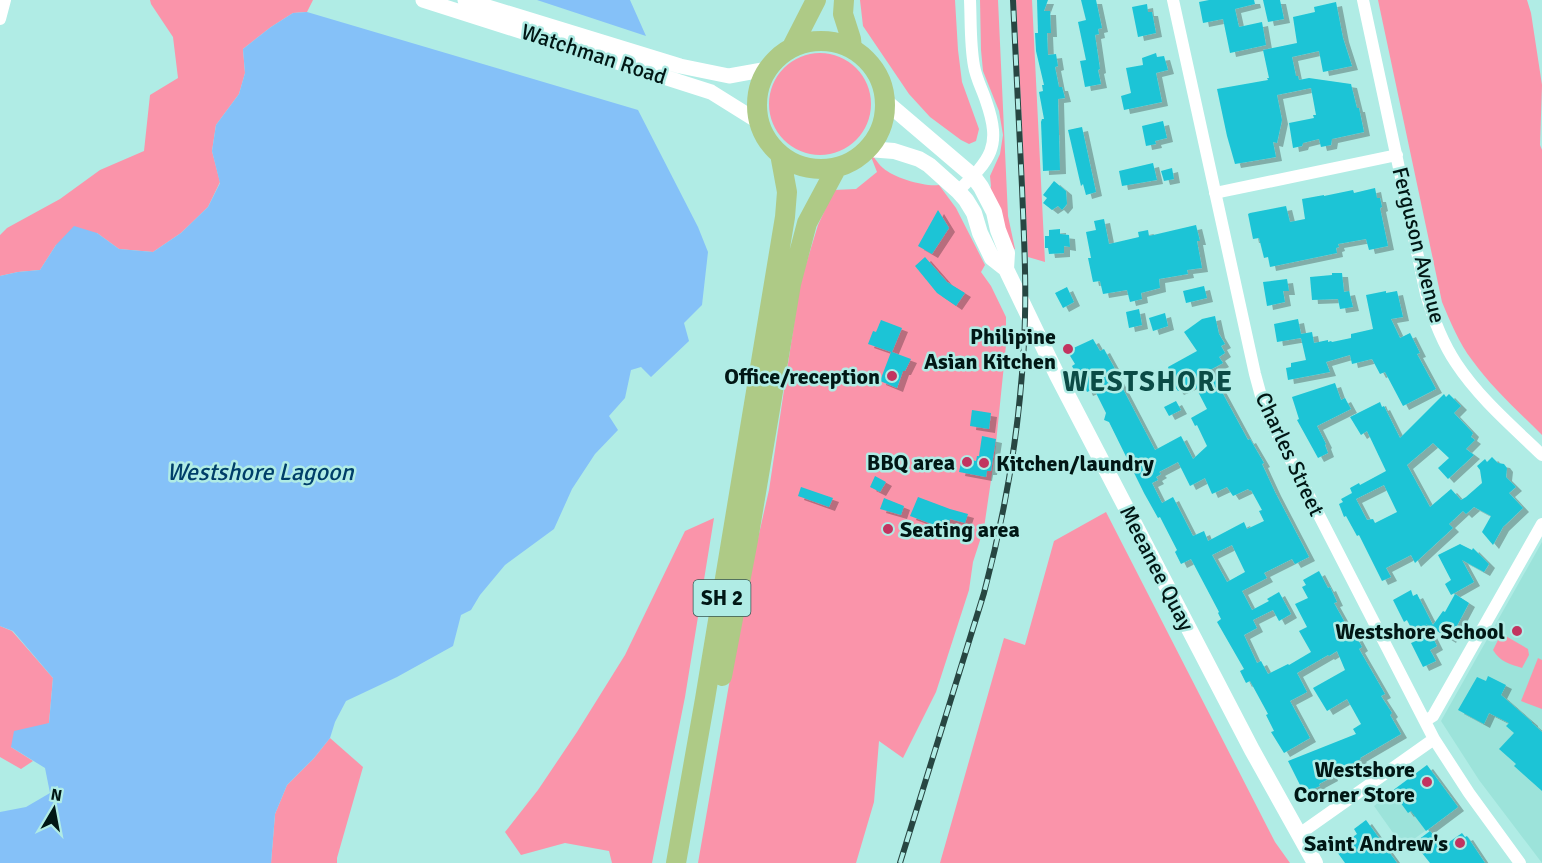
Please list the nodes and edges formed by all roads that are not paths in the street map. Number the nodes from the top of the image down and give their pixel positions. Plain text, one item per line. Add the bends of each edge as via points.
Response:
1 (5, 0) edge
2 (423, 0) edge
3 (465, 0) edge
4 (816, 0) edge
5 (844, 0) edge
6 (970, 0) edge
7 (1173, 0) edge
8 (1363, 0) edge
9 (0, 19) edge
10 (792, 47) junction
11 (852, 49) junction
12 (767, 69) junction
13 (885, 101) junction
14 (759, 122) junction
15 (868, 149) junction
16 (780, 154) junction
17 (1397, 155) junction
18 (837, 167) junction
19 (973, 176) junction
20 (958, 191) junction
21 (1215, 193) junction
22 (1006, 269) junction
23 (1542, 455) edge
24 (1542, 524) edge
25 (1425, 721) junction
26 (1434, 739) junction
27 (1298, 835) junction
28 (676, 863) edge
29 (688, 863) edge
30 (1315, 863) edge
31 (1520, 863) edge

1 - 9 street
2 - 14 street, Watchman Road via 711,92
3 - 12 street, Watchman Road via 674,65 729,76
4 - 10 highway, SH 2
5 - 11 highway via 843,14
6 - 19 street via 973,65 994,129 992,149
7 - 21 street, Charles Street
8 - 17 street, Ferguson Avenue
10 - 11 highway, SH 2 via 822,40
10 - 12 highway, SH 2
11 - 13 highway, SH 2 via 869,62 880,80
12 - 14 highway, SH 2 via 756,104
13 - 15 highway, SH 2 via 878,135
13 - 19 main road, Meeanee Quay
14 - 16 highway, SH 2
15 - 18 highway, SH 2
15 - 20 main road, Meeanee Quay via 894,151 919,159
16 - 18 highway, SH 2 via 807,167
16 - 28 highway, SH 2 via 787,192 785,217
17 - 21 street
17 - 23 street, Ferguson Avenue via 1426,294 1445,343 1462,373
18 - 29 highway, SH 2 via 807,223 791,285
19 - 20 street
19 - 22 main road, Meeanee Quay via 994,212 1007,253
20 - 22 main road, Meeanee Quay via 974,213 992,258
21 - 25 street, Charles Street via 1268,416
22 - 27 main road, Meeanee Quay via 1057,375
24 - 25 street via 1433,716
25 - 26 street, Charles Street
26 - 27 street
26 - 31 street, Charles Street
27 - 30 main road, Meeanee Quay

